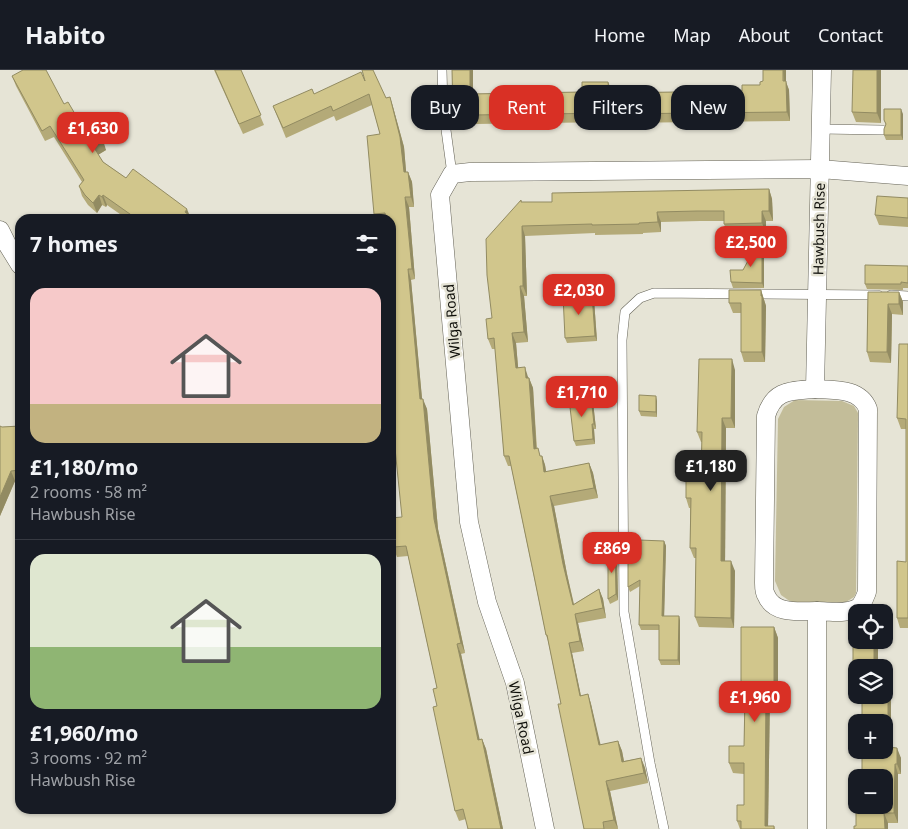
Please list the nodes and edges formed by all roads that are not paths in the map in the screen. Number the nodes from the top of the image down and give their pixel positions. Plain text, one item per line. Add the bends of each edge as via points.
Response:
1 (442, 70) edge
2 (822, 70) edge
3 (821, 129) junction
4 (882, 130) edge
5 (820, 169) junction
6 (452, 174) junction
7 (908, 176) edge
8 (0, 230) edge
9 (15, 257) edge
10 (817, 295) junction
11 (908, 296) edge
12 (815, 389) junction
13 (817, 611) junction
14 (545, 829) edge
15 (664, 829) edge
16 (817, 829) edge

1 - 6 lane via 443,108
2 - 3 street, Hawbush Rise
3 - 4 lane
3 - 5 street, Hawbush Rise
5 - 6 street
5 - 7 street
5 - 10 street, Hawbush Rise
6 - 14 street, Wilga Road via 440,195 470,522 488,602 515,683
8 - 9 street
10 - 11 lane
10 - 12 street, Hawbush Rise
10 - 15 lane via 654,292 640,298 624,312 624,612
12 - 13 street via 782,394 773,400 766,416 764,583 765,594 776,608
12 - 13 street via 850,392 866,403 868,409 867,592 859,606 852,609
13 - 16 street

